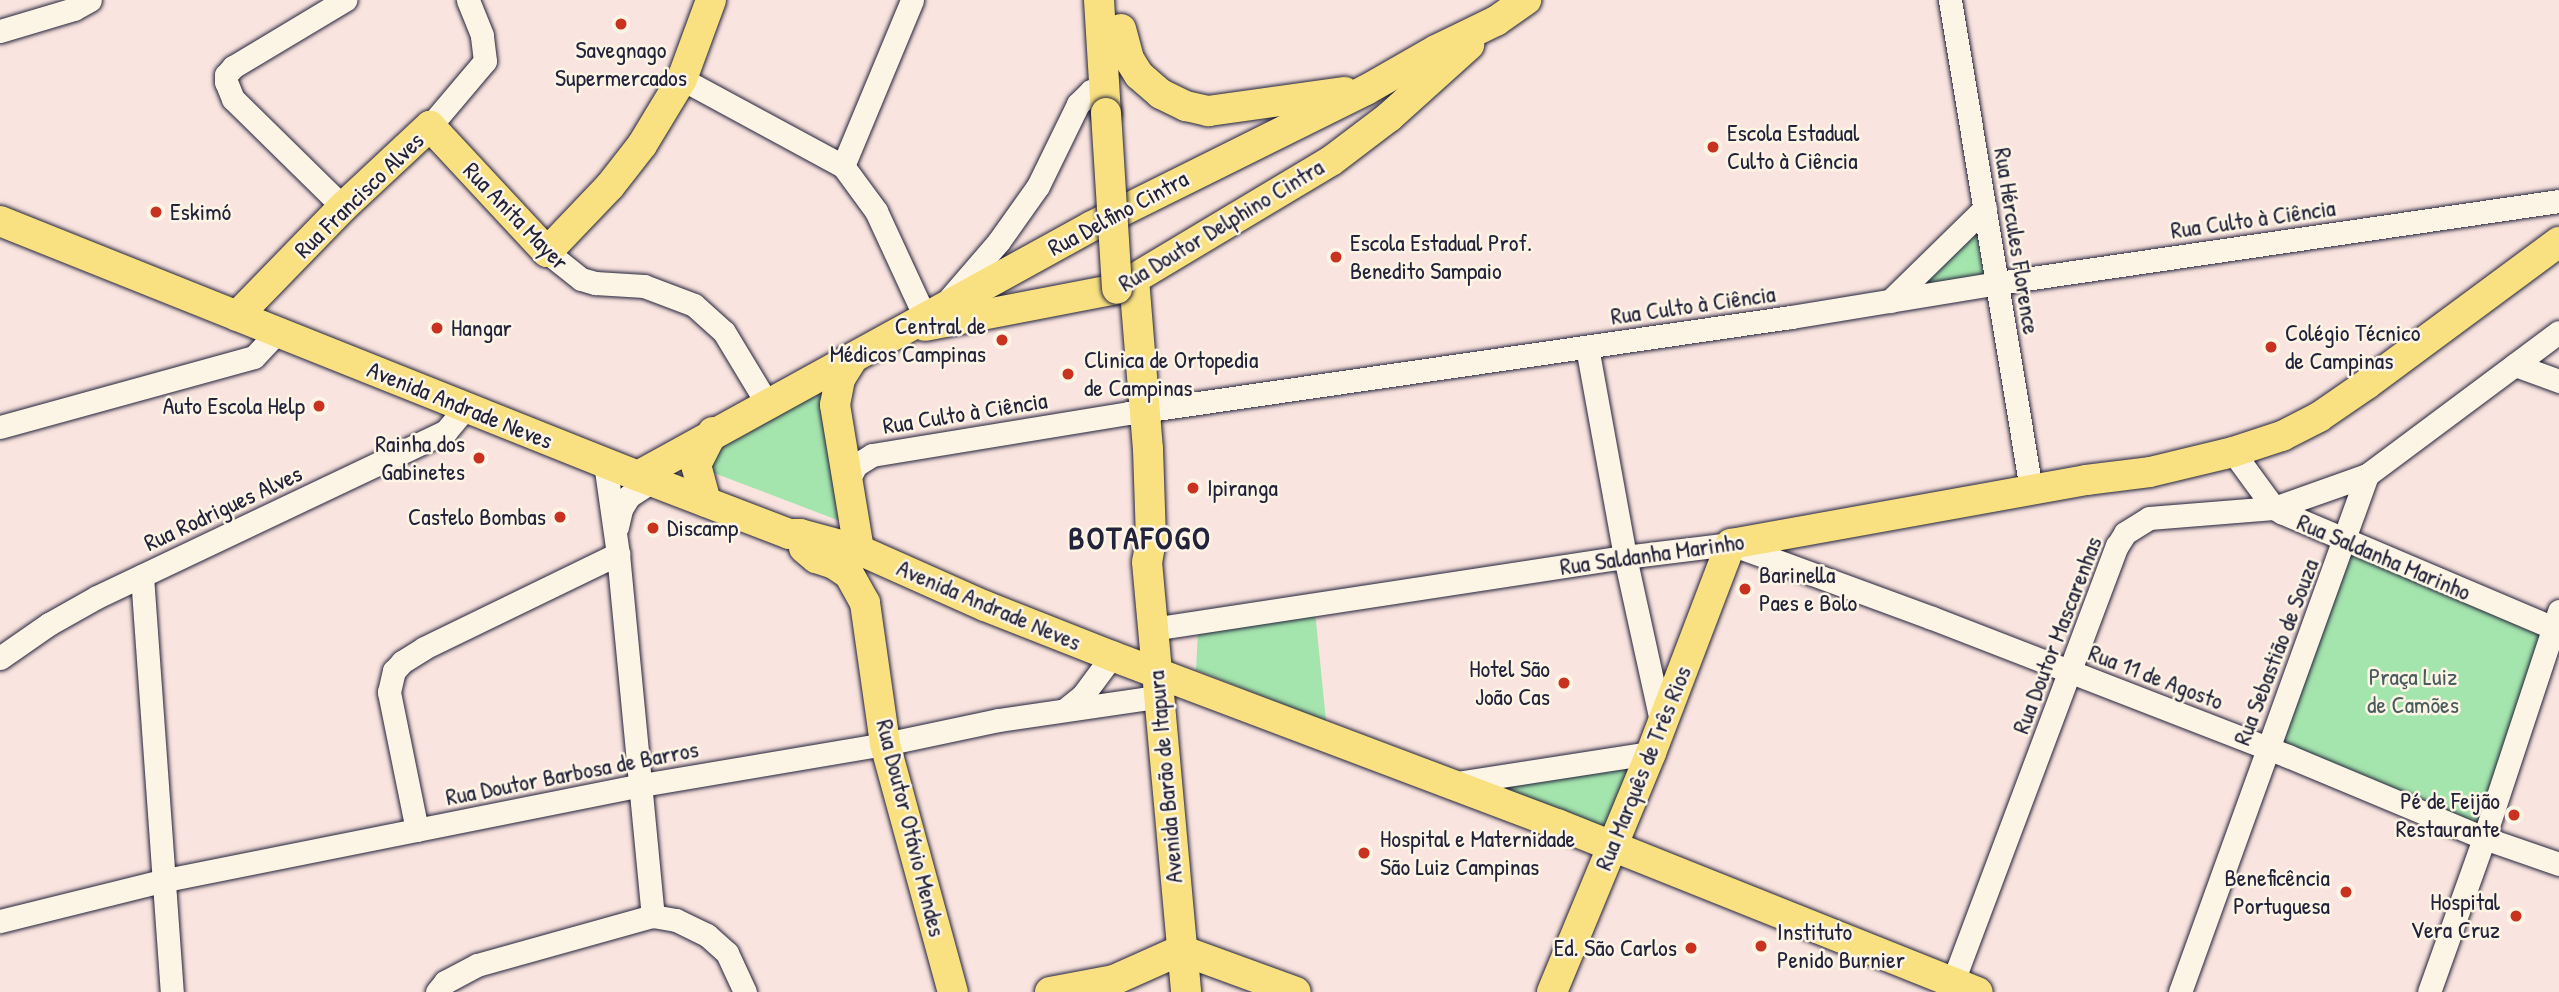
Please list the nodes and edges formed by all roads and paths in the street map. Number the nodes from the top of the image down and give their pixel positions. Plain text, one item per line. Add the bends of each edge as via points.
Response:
1 (345, 0) edge
2 (468, 0) edge
3 (711, 0) edge
4 (912, 0) edge
5 (1098, 0) edge
6 (1526, 0) edge
7 (1950, 0) edge
8 (78, 3) edge
9 (1119, 14) edge
10 (0, 32) edge
11 (682, 79) junction
12 (1388, 89) junction
13 (1111, 104) junction
14 (430, 126) junction
15 (843, 166) junction
16 (2559, 201) edge
17 (343, 206) junction
18 (1985, 208) junction
19 (0, 221) edge
20 (2559, 242) edge
21 (547, 252) junction
22 (1998, 283) junction
23 (1126, 284) junction
24 (1890, 301) junction
25 (935, 311) junction
26 (237, 316) junction
27 (900, 331) junction
28 (277, 332) junction
29 (2559, 332) edge
30 (1587, 347) junction
31 (853, 358) junction
32 (2515, 365) junction
33 (2559, 381) edge
34 (768, 405) junction
35 (466, 407) junction
36 (1137, 412) junction
37 (0, 427) edge
38 (713, 432) junction
39 (2233, 452) junction
40 (605, 463) junction
41 (2367, 475) junction
42 (645, 479) junction
43 (848, 482) junction
44 (2031, 490) junction
45 (706, 502) junction
46 (2274, 508) junction
47 (789, 534) junction
48 (2346, 542) junction
49 (617, 543) junction
50 (1731, 544) junction
51 (859, 550) junction
52 (1625, 557) junction
53 (142, 576) junction
54 (865, 603) junction
55 (985, 606) junction
56 (2557, 623) edge
57 (1153, 629) junction
58 (1112, 656) junction
59 (0, 658) edge
60 (2070, 672) junction
61 (1156, 685) junction
62 (1066, 709) junction
63 (1662, 725) junction
64 (885, 744) junction
65 (2268, 749) junction
66 (1651, 753) junction
67 (1446, 784) junction
68 (642, 785) junction
69 (417, 830) junction
70 (2484, 838) junction
71 (1612, 845) junction
72 (2559, 864) edge
73 (166, 880) junction
74 (653, 916) junction
75 (0, 921) edge
76 (1181, 950) junction
77 (1114, 980) junction
78 (1960, 989) edge
79 (172, 992) edge
80 (437, 992) edge
81 (745, 992) edge
82 (953, 992) edge
83 (1050, 992) edge
84 (1149, 992) edge
85 (1186, 992) edge
86 (1296, 992) edge
87 (1552, 992) edge
88 (2180, 992) edge
89 (2429, 992) edge

1 - 17 street via 226,75 233,99
2 - 14 street, Rua Francisco Alves via 485,61
3 - 11 main road
4 - 15 street
5 - 13 main road, Avenida Barão de Itapura
6 - 12 main road, Rua Doutor Delphino Cintra
7 - 18 street, Rua Hércules Florence
8 - 10 street
9 - 12 main road via 1129,59 1139,75 1161,94 1186,106 1208,111
9 - 13 main road, Avenida Barão de Itapura
11 - 15 street
11 - 21 main road via 618,176
12 - 23 main road, Rua Doutor Delphino Cintra via 1331,161
12 - 25 main road, Rua Delfino Cintra via 1161,189
13 - 23 main road, Avenida Barão de Itapura
13 - 25 street via 1091,91 1078,104 1038,187 999,241
14 - 17 main road, Rua Francisco Alves
14 - 21 main road, Rua Anita Mayer
15 - 25 street via 876,211
16 - 22 street, Rua Culto à Ciência
17 - 26 main road, Rua Francisco Alves
18 - 22 street, Rua Hércules Florence
18 - 24 street
19 - 26 main road, Avenida Andrade Neves
20 - 39 main road, Rua Saldanha Marinho via 2319,417 2282,436
21 - 34 street, Rua Anita Mayer via 581,279 644,286 694,305 724,332
22 - 24 street, Rua Culto à Ciência
22 - 44 street, Rua Hércules Florence
23 - 27 main road, Rua Doutor Delphino Cintra
23 - 36 main road, Avenida Barão de Itapura
24 - 30 street, Rua Culto à Ciência
25 - 27 main road, Rua Delfino Cintra
26 - 28 main road, Avenida Andrade Neves
27 - 31 main road, Rua Delfino Cintra
28 - 35 main road, Avenida Andrade Neves
28 - 37 street via 254,357
29 - 32 street
30 - 36 street, Rua Culto à Ciência
30 - 52 street
31 - 34 main road, Rua Delfino Cintra
31 - 43 main road via 840,379 835,405
32 - 33 street
32 - 41 street
34 - 38 main road, Rua Delfino Cintra
35 - 40 main road, Avenida Andrade Neves
35 - 53 street, Rua Rodrigues Alves via 446,431
36 - 43 street, Rua Culto à Ciência via 872,455 856,466
36 - 57 main road, Avenida Barão de Itapura via 1135,533 1147,562
38 - 42 main road, Rua Delfino Cintra
38 - 45 main road via 696,465
39 - 44 main road, Rua Saldanha Marinho via 2150,472
39 - 46 street, Rua Saldanha Marinho
40 - 42 main road, Avenida Andrade Neves
40 - 49 street
41 - 46 street, Rua Doutor Mascarenhas
41 - 48 street, Rua Sebastião de Souza
42 - 45 main road, Avenida Andrade Neves
42 - 49 street via 621,509
43 - 51 main road
44 - 50 main road, Rua Saldanha Marinho
45 - 47 main road, Avenida Andrade Neves
46 - 48 street, Rua Saldanha Marinho
46 - 60 street, Rua Doutor Mascarenhas via 2149,519 2125,533
47 - 51 main road, Avenida Andrade Neves
47 - 54 main road, Rua Doutor Otávio Mendes via 816,558 849,574
48 - 56 street, Rua Saldanha Marinho
48 - 65 street, Rua Sebastião de Souza
49 - 68 street
49 - 69 street via 424,648 394,671 389,692
50 - 52 street, Rua Saldanha Marinho
50 - 60 street, Rua 11 de Agosto
50 - 63 main road, Rua Marquês de Três Rios
51 - 55 main road, Avenida Andrade Neves
52 - 57 street, Rua Saldanha Marinho
52 - 63 street
53 - 59 street, Rua Rodrigues Alves via 49,624
53 - 73 street
54 - 55 main road via 884,585 901,583 963,609
54 - 64 main road, Rua Doutor Otávio Mendes
55 - 58 main road, Avenida Andrade Neves
56 - 70 street
57 - 61 main road, Avenida Barão de Itapura
58 - 61 main road, Avenida Andrade Neves
58 - 62 street via 1083,695
60 - 65 street, Rua 11 de Agosto
60 - 78 street, Rua Doutor Mascarenhas
61 - 62 street, Rua Doutor Barbosa de Barros
61 - 67 main road, Avenida Andrade Neves
61 - 76 main road, Avenida Barão de Itapura
62 - 64 street, Rua Doutor Barbosa de Barros
63 - 66 main road, Rua Marquês de Três Rios
64 - 68 street, Rua Doutor Barbosa de Barros
64 - 82 main road, Rua Doutor Otávio Mendes
65 - 70 street, Rua 11 de Agosto
65 - 88 street, Rua Sebastião de Souza
66 - 67 street
66 - 71 main road, Rua Marquês de Três Rios
67 - 71 main road, Avenida Andrade Neves
68 - 69 street, Rua Doutor Barbosa de Barros
68 - 74 street
69 - 73 street, Rua Doutor Barbosa de Barros
70 - 72 street, Rua 11 de Agosto
70 - 89 street
71 - 78 main road, Avenida Andrade Neves
71 - 87 main road, Rua Marquês de Três Rios
73 - 75 street, Rua Doutor Barbosa de Barros
73 - 79 street
74 - 80 street via 477,965 445,982
74 - 81 street via 676,920 706,935 727,953
76 - 77 main road
76 - 85 main road, Avenida Barão de Itapura
76 - 86 main road
77 - 83 main road
77 - 84 main road

